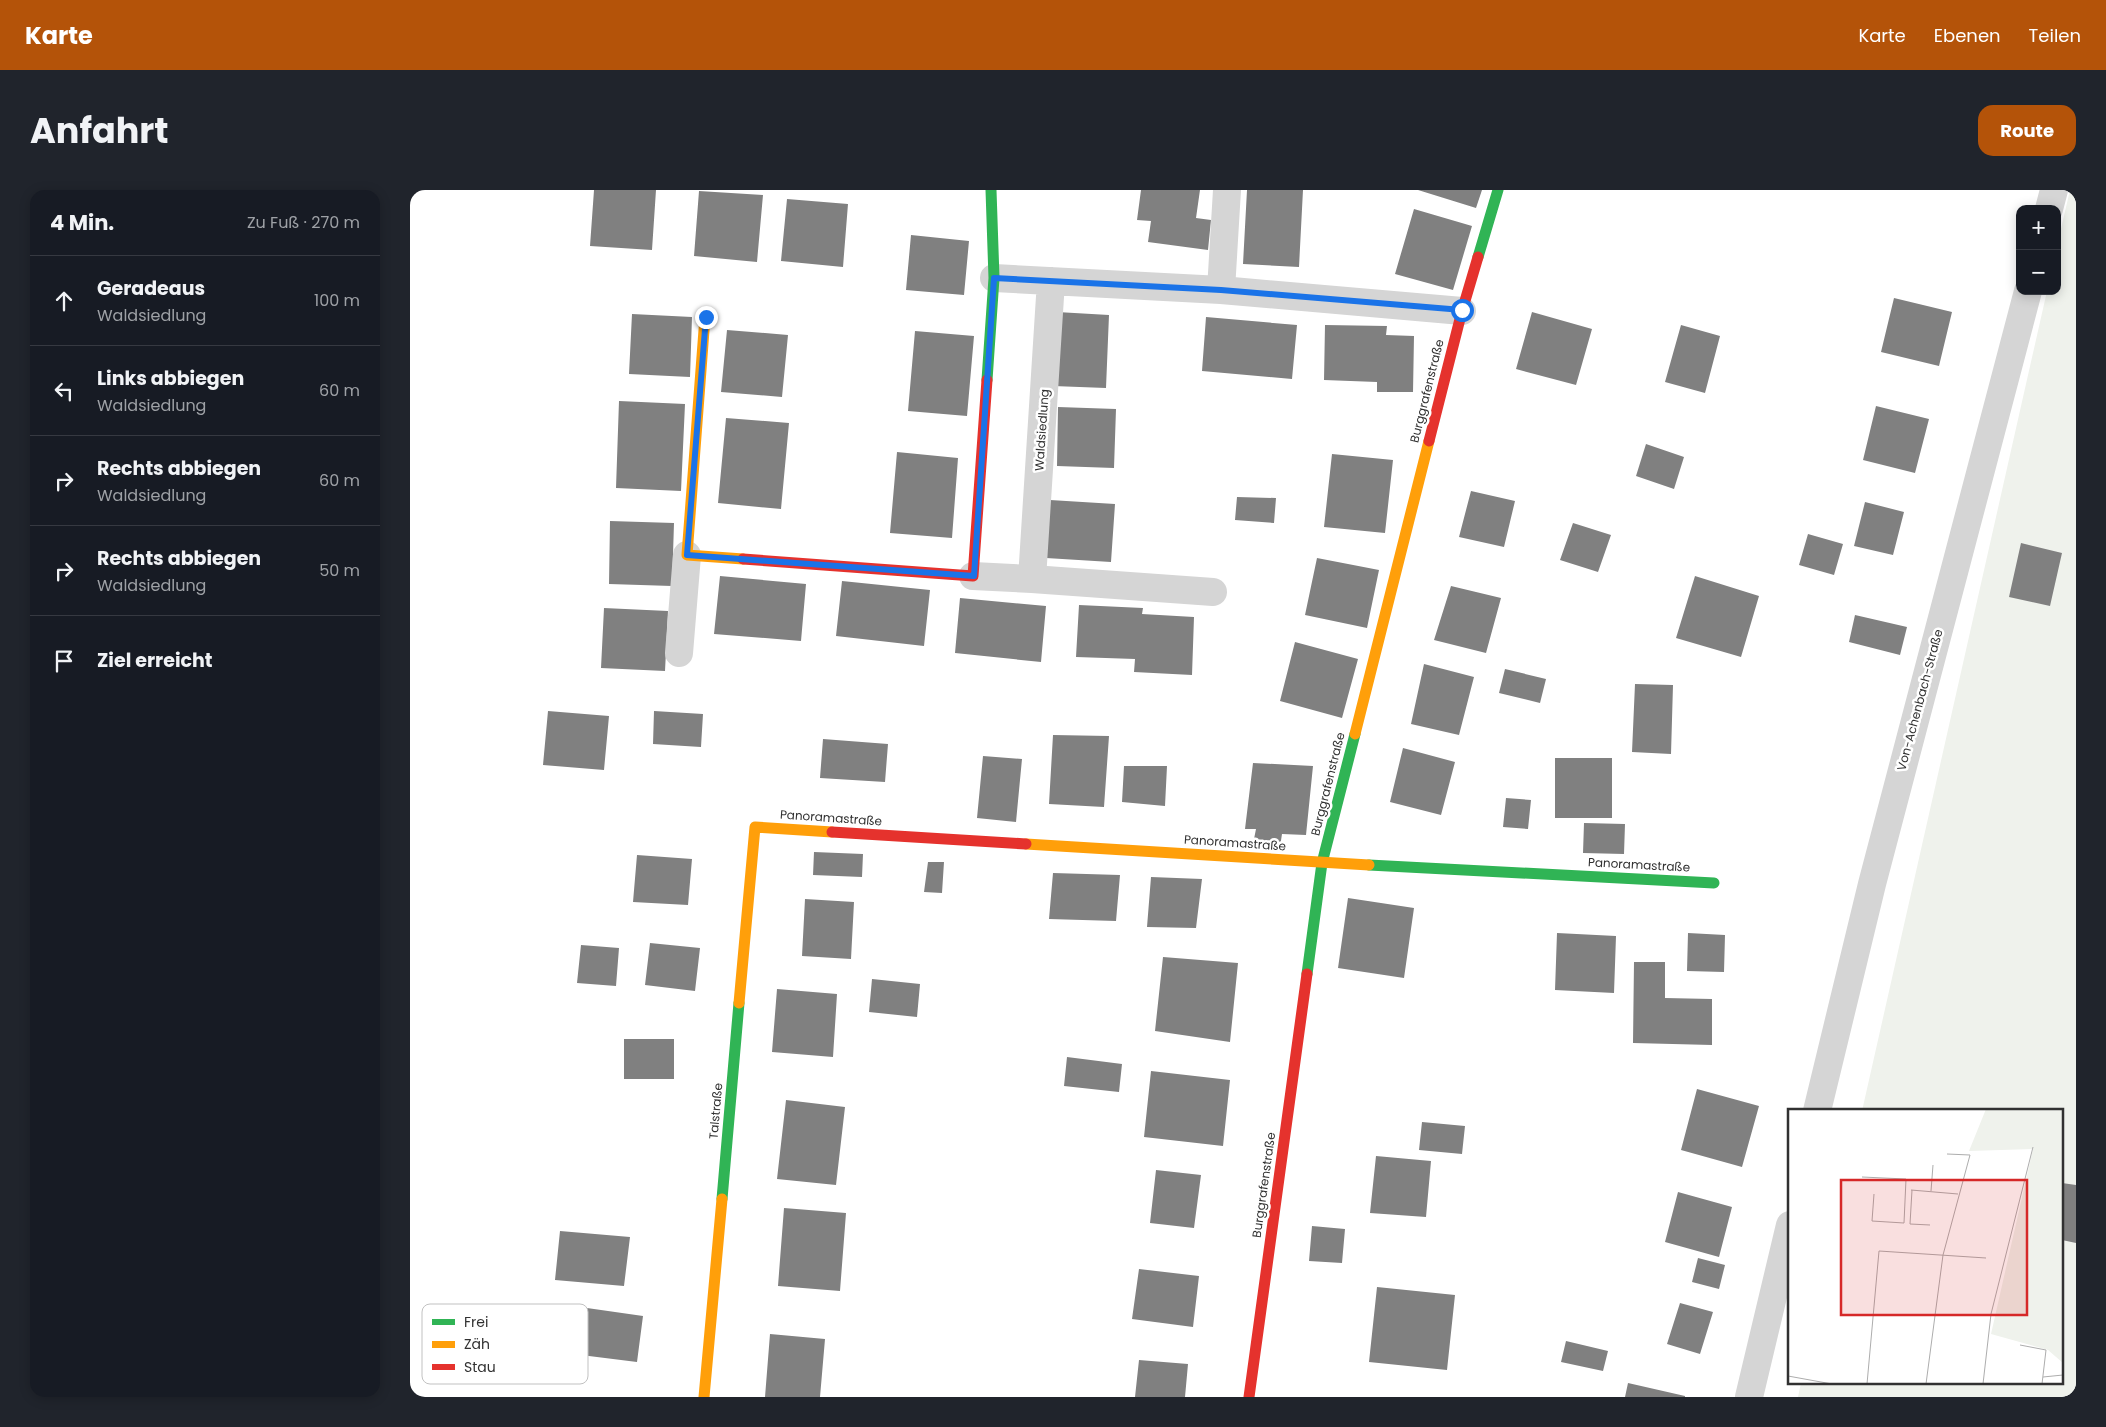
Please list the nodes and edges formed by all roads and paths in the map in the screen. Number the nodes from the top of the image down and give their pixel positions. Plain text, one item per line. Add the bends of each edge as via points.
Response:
1 (991, 190) edge
2 (1227, 190) edge
3 (1498, 190) edge
4 (2054, 190) edge
5 (2050, 205) edge
6 (994, 278) junction
7 (1051, 281) junction
8 (1221, 290) junction
9 (2027, 295) edge
10 (1462, 310) junction
11 (706, 317) dead end
12 (687, 555) junction
13 (974, 576) junction
14 (1032, 580) junction
15 (1214, 592) dead end
16 (679, 653) dead end
17 (755, 826) joint
18 (1322, 863) junction
19 (1714, 883) dead end
20 (1817, 1109) edge
21 (1788, 1233) edge
22 (704, 1397) edge
23 (1249, 1397) edge
24 (1749, 1397) edge

1 - 6 street
2 - 8 street
3 - 10 street, Burggrafenstraße
4 - 5 street
6 - 7 street
6 - 13 street
7 - 8 street
7 - 14 street, Waldsiedlung
8 - 10 street
9 - 20 street, Von-Achenbach-Straße via 1872,884
10 - 18 street, Burggrafenstraße
11 - 12 street
12 - 13 street
12 - 16 street
13 - 14 street
14 - 15 street
17 - 18 street, Panoramastraße
17 - 22 street, Talstraße
18 - 19 street, Panoramastraße
18 - 23 street, Burggrafenstraße
21 - 24 street

